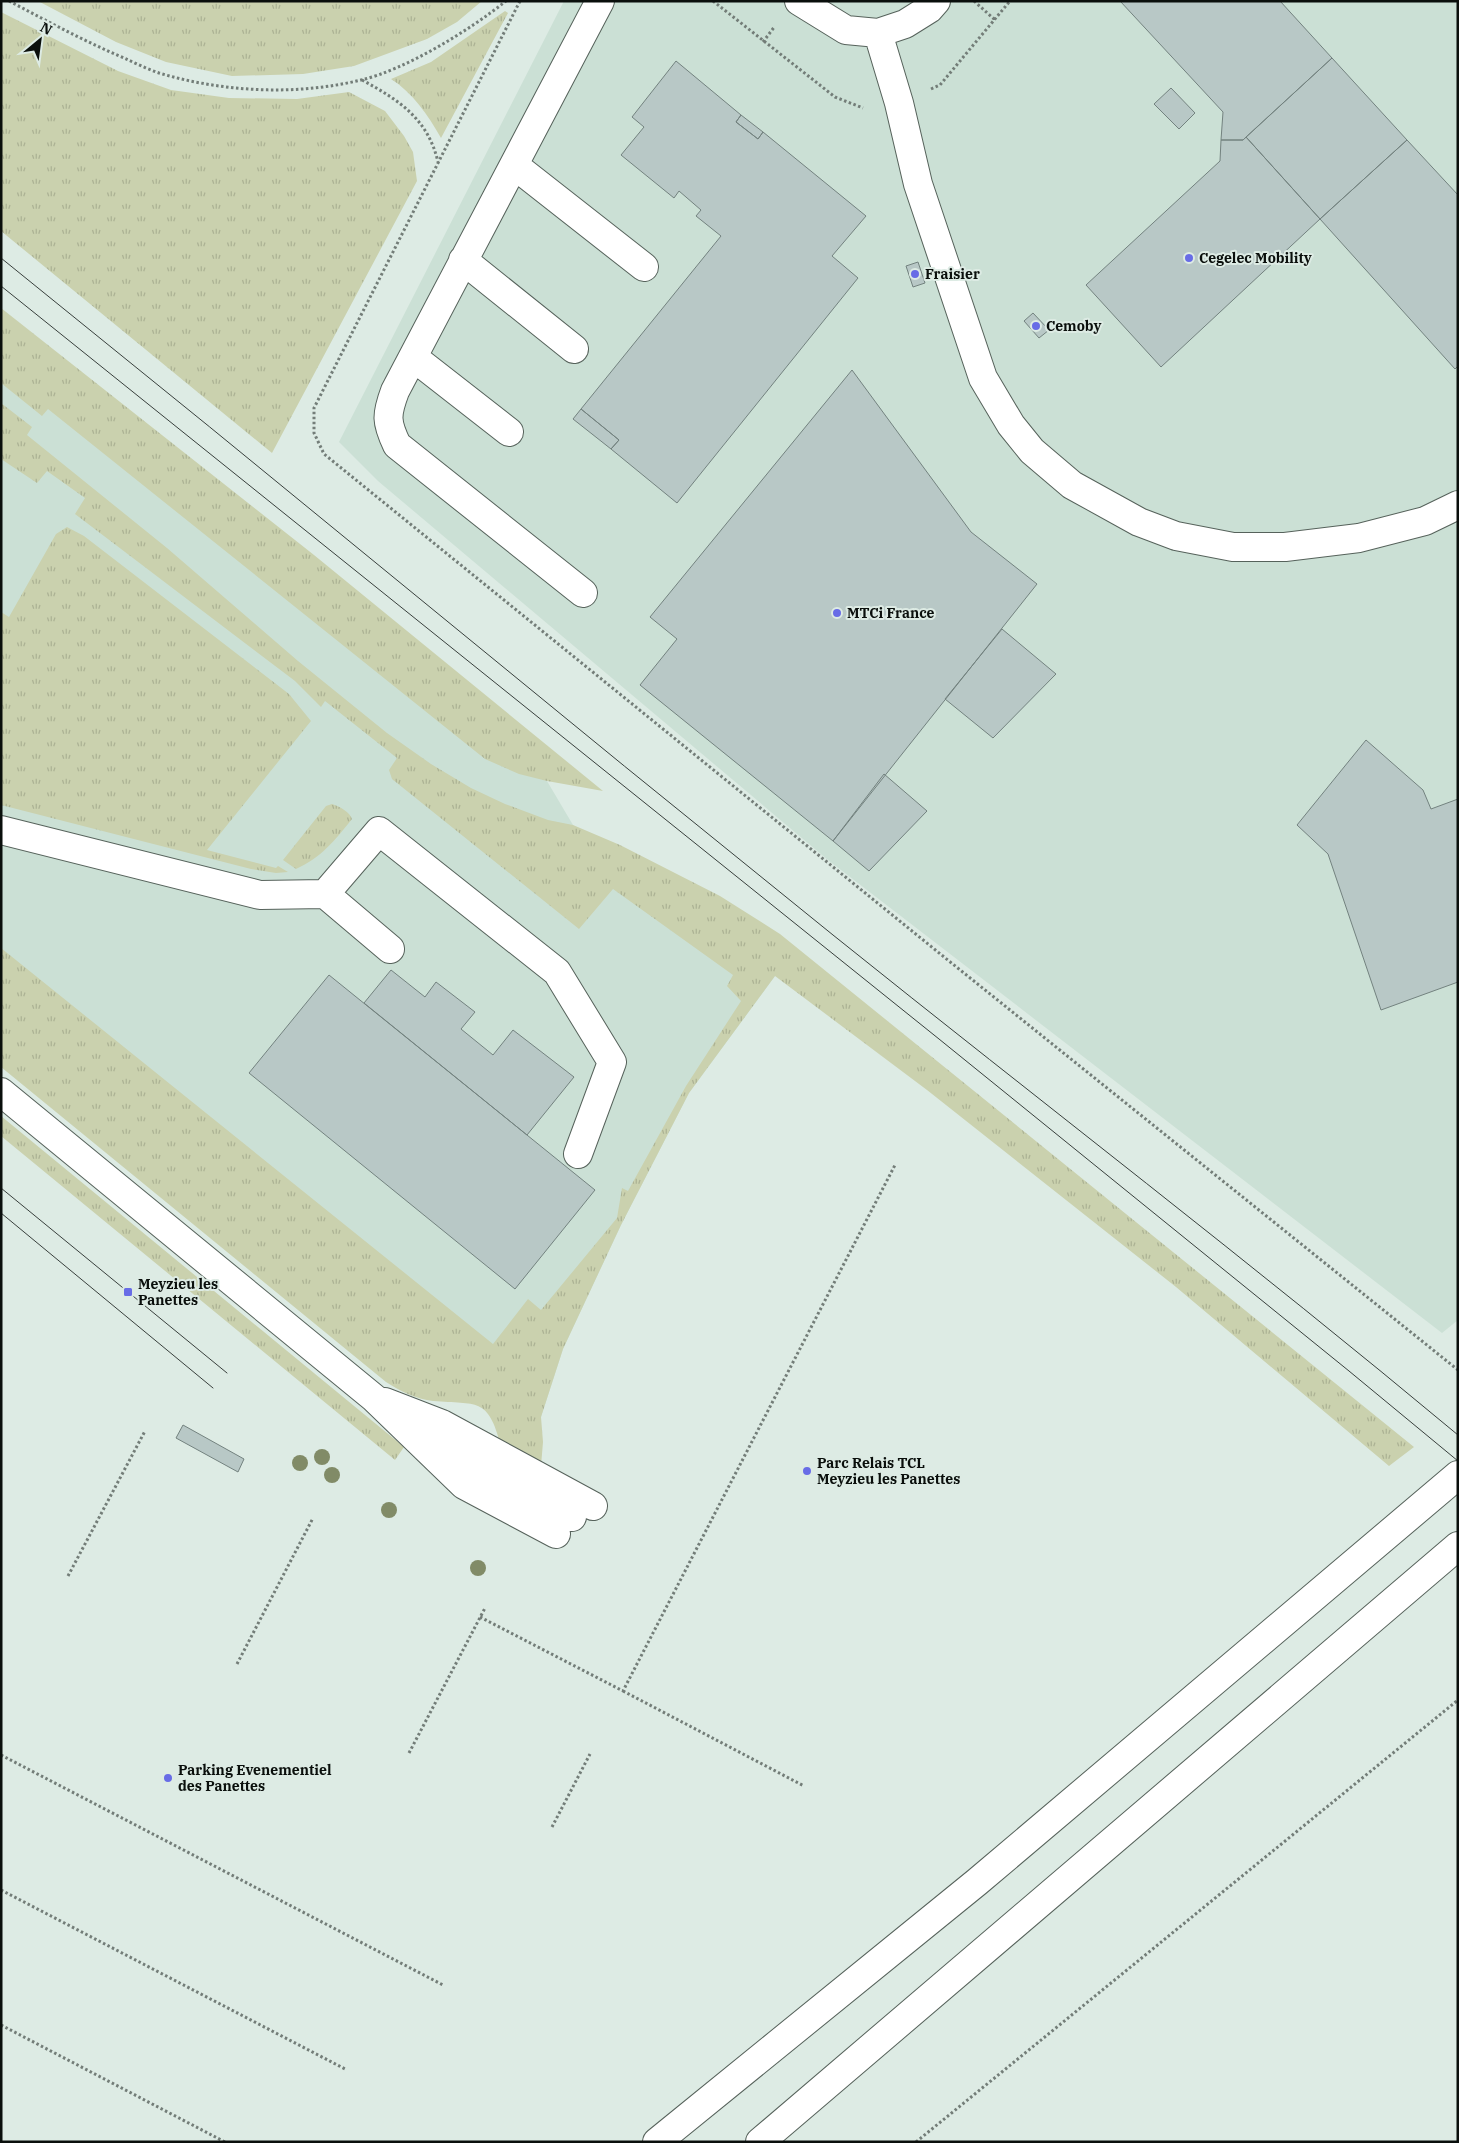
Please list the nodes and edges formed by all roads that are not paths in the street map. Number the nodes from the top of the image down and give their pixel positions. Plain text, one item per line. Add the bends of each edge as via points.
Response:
1 (600, 1) edge
2 (799, 1) edge
3 (936, 1) edge
4 (878, 33) junction
5 (514, 166) junction
6 (464, 260) junction
7 (644, 267) dead end
8 (574, 349) dead end
9 (413, 356) junction
10 (509, 432) dead end
11 (1458, 505) edge
12 (583, 593) dead end
13 (1, 830) edge
14 (325, 894) junction
15 (390, 949) dead end
16 (1, 1092) edge
17 (578, 1154) dead end
18 (1458, 1475) edge
19 (574, 1519) dead end
20 (1450, 1553) edge
21 (657, 2142) edge
22 (760, 2142) edge

1 - 5 main road
2 - 4 main road via 846,30
3 - 4 main road via 906,24
4 - 11 main road via 918,184 983,378 1011,425 1032,452 1072,485 1138,522 1176,536 1233,547 1285,547 1359,538 1425,521
5 - 6 main road
5 - 7 main road
6 - 8 main road
6 - 9 main road
9 - 10 main road
9 - 12 main road via 388,410 390,429 397,445
13 - 14 main road via 260,895
14 - 15 main road
14 - 17 main road via 379,831 557,972 612,1062
16 - 19 main road via 374,1398 460,1457
18 - 21 main road via 977,1882
20 - 22 main road

